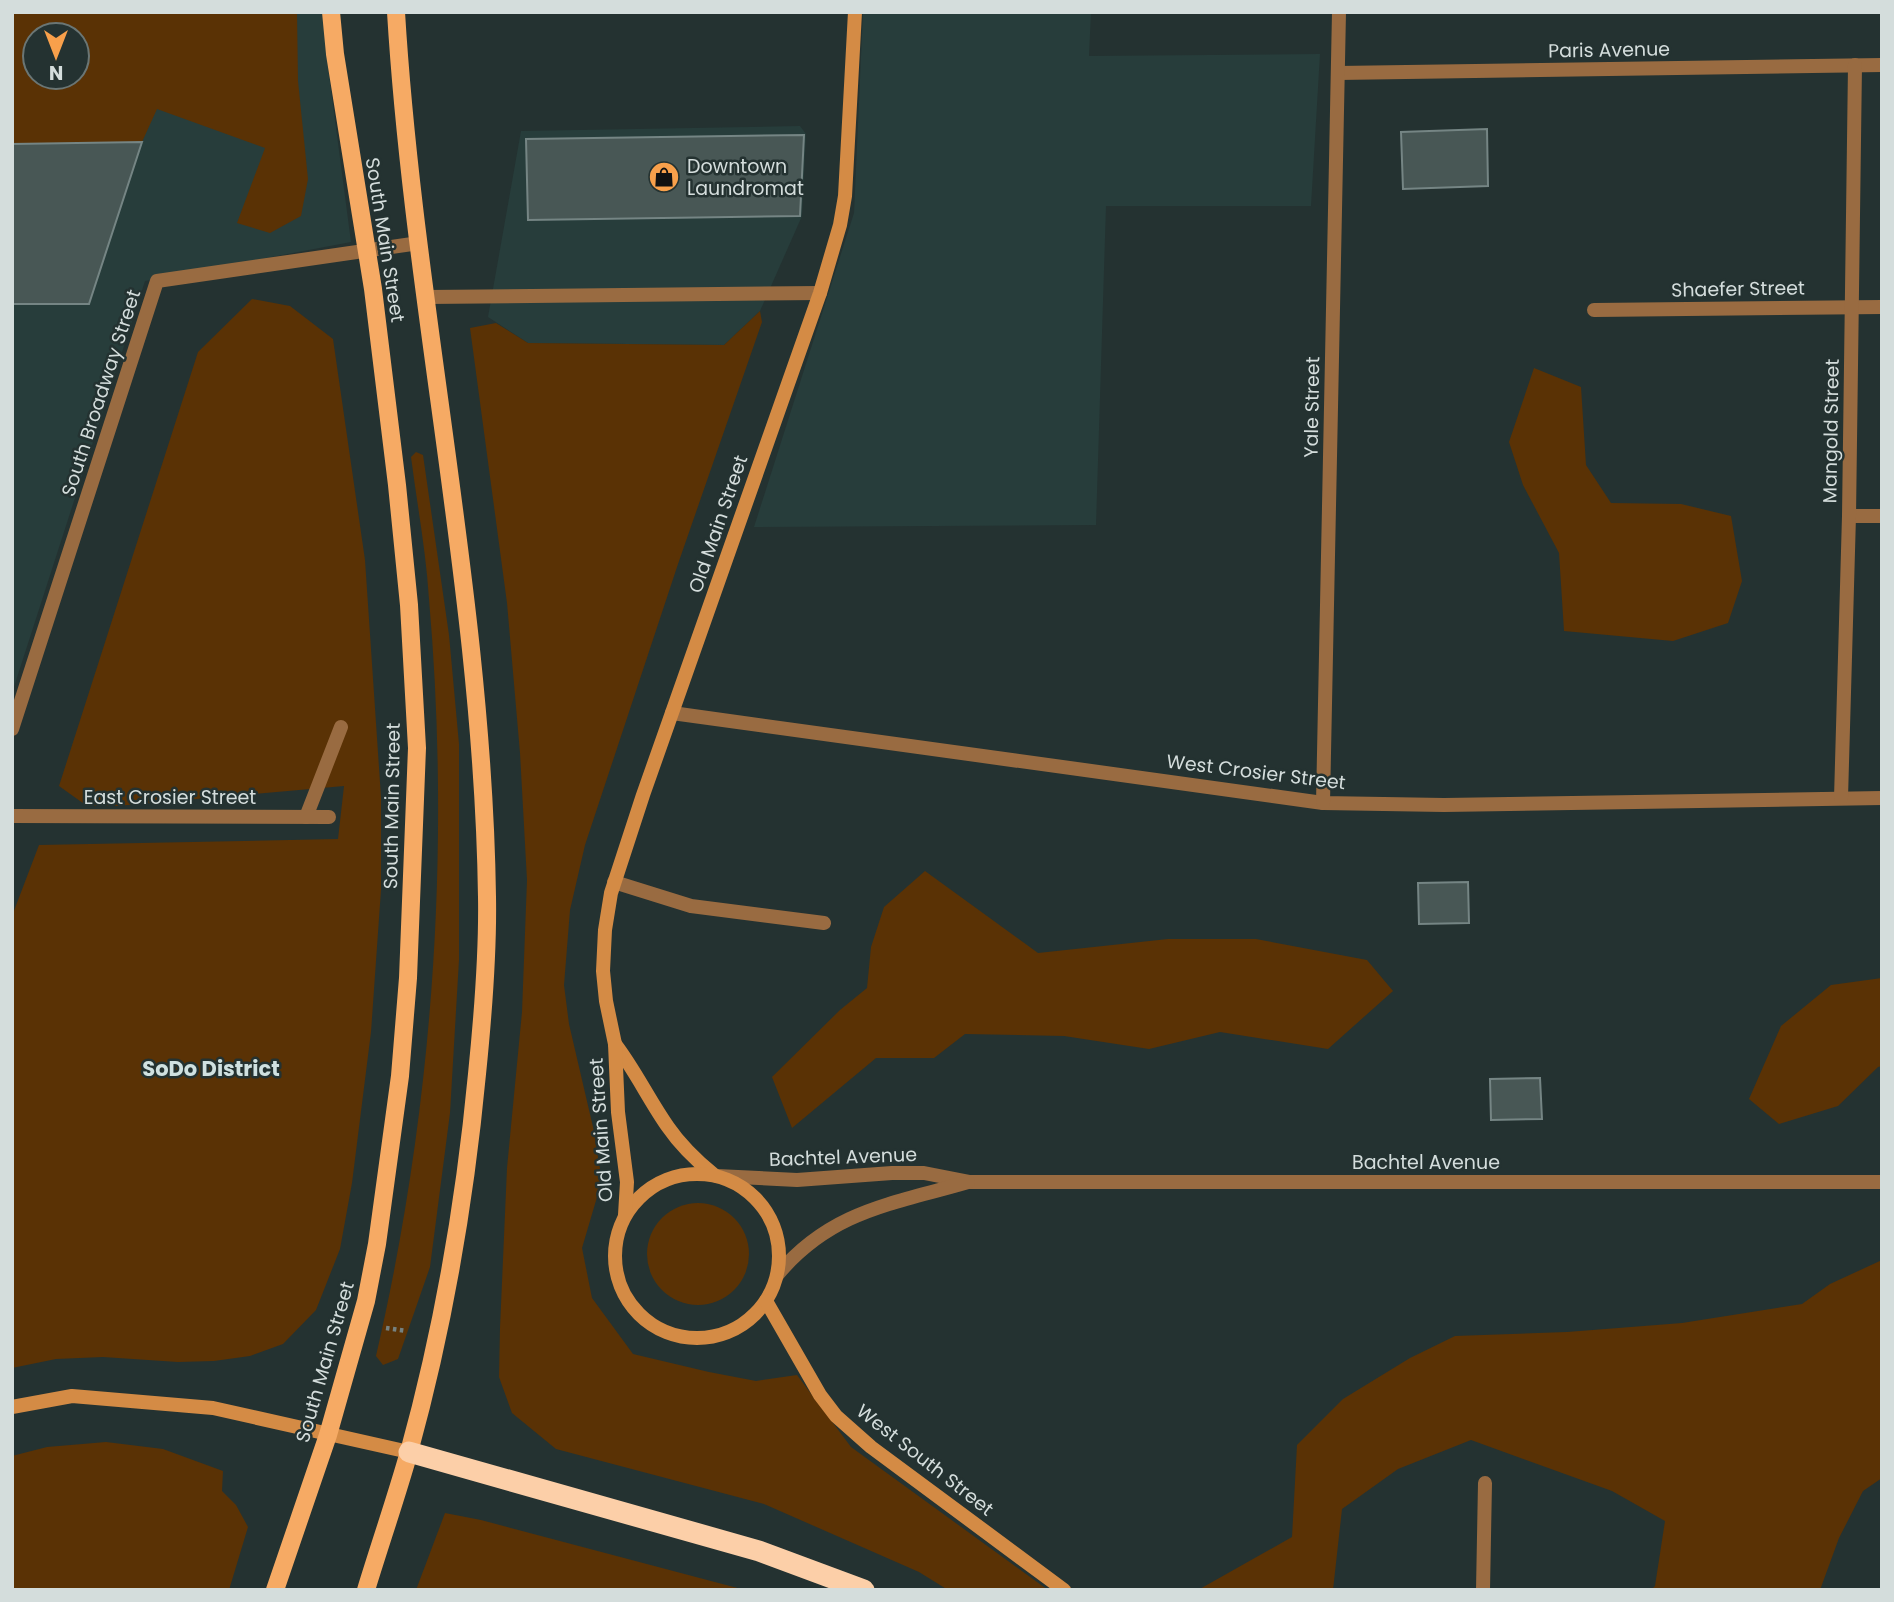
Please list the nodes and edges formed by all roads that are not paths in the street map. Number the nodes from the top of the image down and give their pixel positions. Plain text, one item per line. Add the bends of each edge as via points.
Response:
1 (331, 12) edge
2 (396, 12) edge
3 (855, 12) edge
4 (1339, 12) edge
5 (1855, 65) junction
6 (1882, 65) edge
7 (1338, 73) junction
8 (419, 243) junction
9 (366, 250) junction
10 (820, 293) junction
11 (426, 297) junction
12 (1853, 307) junction
13 (1882, 307) edge
14 (1594, 310) dead end
15 (1849, 516) junction
16 (1882, 516) edge
17 (672, 713) junction
18 (341, 727) dead end
19 (12, 729) edge
20 (1841, 798) junction
21 (1882, 798) edge
22 (1323, 803) junction
23 (12, 816) edge
24 (306, 817) junction
25 (328, 817) dead end
26 (614, 881) junction
27 (824, 923) dead end
28 (615, 1044) junction
29 (716, 1175) junction
30 (970, 1181) junction
31 (1882, 1181) edge
32 (625, 1215) junction
33 (778, 1274) junction
34 (766, 1301) junction
35 (12, 1407) edge
36 (328, 1435) junction
37 (409, 1452) junction
38 (1485, 1483) dead end
39 (275, 1590) edge
40 (366, 1590) edge
41 (864, 1590) edge
42 (1064, 1590) edge
43 (1483, 1590) edge

1 - 9 main road, South Main Street
2 - 8 main road, South Main Street
3 - 10 main road, Old Main Street via 845,196
4 - 7 street, Yale Street
5 - 6 street, Paris Avenue
5 - 7 street, Paris Avenue
5 - 12 street, Mangold Street
7 - 22 street, Yale Street
8 - 9 street, South Broadway Street
8 - 11 main road, South Main Street
9 - 19 street, South Broadway Street via 158,281
9 - 36 main road, South Main Street via 397,485 417,748 400,1076 366,1301
10 - 11 street
10 - 17 main road, Old Main Street
11 - 37 main road, South Main Street via 468,616 487,900 484,1003 467,1169 454,1250
12 - 13 street, Shaefer Street
12 - 14 street, Shaefer Street
12 - 15 street, Mangold Street
15 - 16 street
15 - 20 street, Mangold Street
17 - 22 street, West Crosier Street
17 - 26 main road, Old Main Street
18 - 24 street
20 - 21 street, West Crosier Street
20 - 22 street, West Crosier Street
23 - 24 street, East Crosier Street
24 - 25 street, East Crosier Street
26 - 27 street via 691,906
26 - 28 main road, Old Main Street via 603,971
28 - 29 main road, Old Main Street via 668,1127
28 - 32 main road, Old Main Street via 626,1171
29 - 30 street, Bachtel Avenue via 797,1180 925,1173
29 - 32 main road via 665,1180
29 - 33 main road via 745,1189 768,1214 779,1245
30 - 31 street, Bachtel Avenue
30 - 33 street, Bachtel Avenue via 847,1218 808,1243
32 - 34 main road via 616,1244 618,1278 630,1304 646,1321 678,1336 702,1338 736,1329
33 - 34 main road
34 - 42 main road, West South Street via 836,1416
35 - 36 main road via 72,1396 146,1401 213,1408
36 - 37 main road
36 - 39 main road, South Main Street
37 - 40 main road, South Main Street
37 - 41 highway via 745,1547
38 - 43 street

